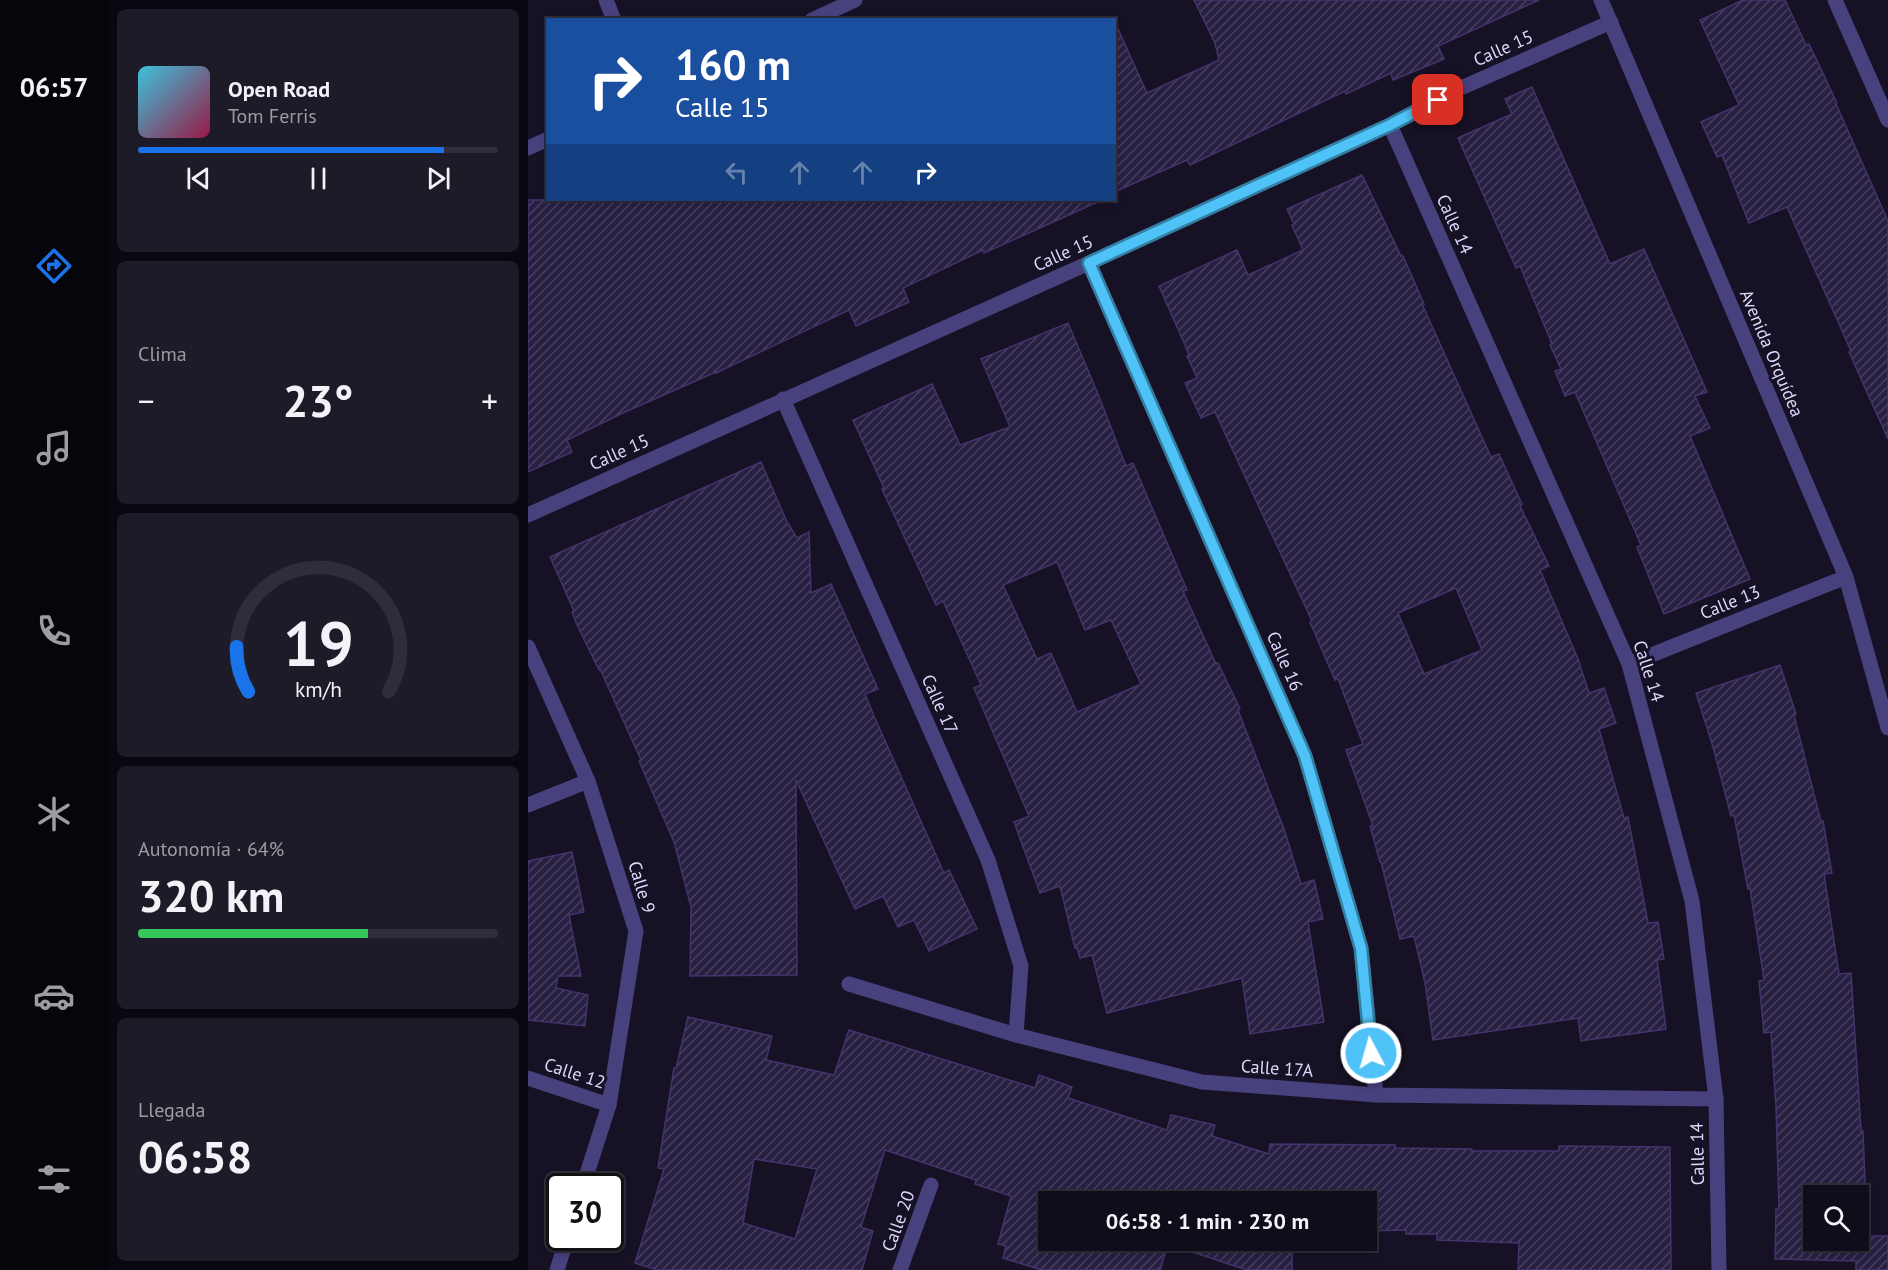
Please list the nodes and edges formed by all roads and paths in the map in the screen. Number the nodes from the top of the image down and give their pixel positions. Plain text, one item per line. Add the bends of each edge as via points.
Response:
1 (606, 0) edge
2 (855, 0) edge
3 (1601, 0) edge
4 (1835, 0) edge
5 (613, 18) edge
6 (816, 18) edge
7 (1611, 22) junction
8 (1888, 120) edge
9 (1390, 125) junction
10 (546, 140) edge
11 (528, 148) edge
12 (1089, 263) junction
13 (783, 399) junction
14 (528, 514) edge
15 (1846, 577) junction
16 (528, 647) edge
17 (1629, 664) junction
18 (1888, 728) edge
19 (588, 781) junction
20 (528, 805) edge
21 (849, 984) dead end
22 (1016, 1035) junction
23 (528, 1078) edge
24 (1376, 1095) junction
25 (1716, 1099) junction
26 (609, 1105) junction
27 (587, 1173) edge
28 (931, 1185) dead end
29 (563, 1251) edge
30 (557, 1270) edge
31 (900, 1270) edge
32 (1719, 1270) edge

1 - 5 street
2 - 6 street
3 - 7 street, Avenida Orquídea
4 - 8 street
7 - 9 street, Calle 15 via 1454,91
7 - 15 street, Avenida Orquídea
9 - 12 street, Calle 15
9 - 17 street, Calle 14
10 - 11 street
12 - 13 street, Calle 15
12 - 24 street, Calle 16 via 1305,756 1361,948
13 - 14 street, Calle 15
13 - 22 street, Calle 17 via 988,860 1021,966
15 - 17 street, Calle 13
15 - 18 street, Avenida Orquídea
16 - 19 street, Calle 9
17 - 25 street, Calle 14 via 1692,901
19 - 20 street
19 - 26 street, Calle 9 via 636,931
21 - 22 street, Calle 17A
22 - 24 street, Calle 17A via 1202,1082
23 - 26 street, Calle 12
24 - 25 street, Calle 17A
25 - 32 street, Calle 14
26 - 27 street, Calle 9
28 - 31 street, Calle 20
29 - 30 street

